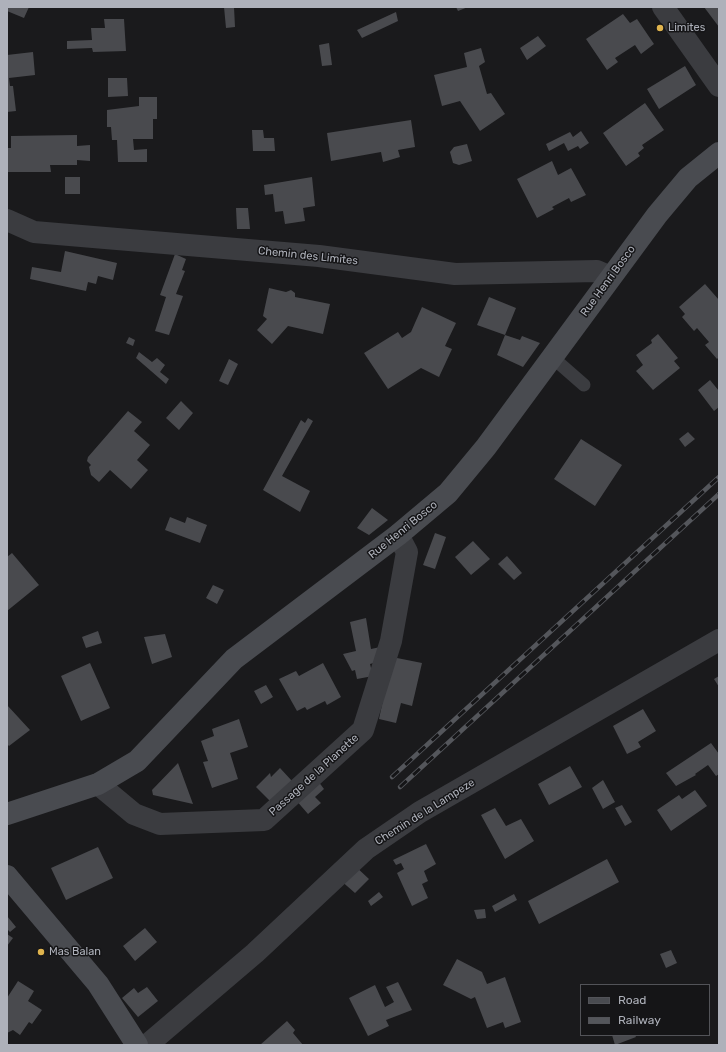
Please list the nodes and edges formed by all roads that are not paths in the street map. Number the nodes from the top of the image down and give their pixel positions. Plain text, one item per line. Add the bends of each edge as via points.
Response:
1 (663, 7) edge
2 (719, 86) edge
3 (719, 153) edge
4 (7, 220) edge
5 (611, 277) junction
6 (552, 357) junction
7 (584, 385) dead end
8 (398, 535) junction
9 (719, 640) edge
10 (98, 784) junction
11 (7, 814) edge
12 (7, 876) edge
13 (136, 1045) edge
14 (147, 1045) edge

1 - 2 street
3 - 5 street, Rue Henri Bosco via 688,178
4 - 5 street, Chemin des Limites via 34,232 319,256 455,274 597,271
5 - 6 street, Rue Henri Bosco
6 - 7 lane
6 - 8 street, Rue Henri Bosco via 448,494
8 - 10 street, Rue Henri Bosco via 234,659 137,761
8 - 10 street, Passage de la Planette via 407,552 390,641 363,730 264,820 160,824 134,814
9 - 14 street, Chemin de la Lampeze via 420,812 366,849 255,953
10 - 11 street, Rue Henri Bosco
12 - 13 street via 98,984

